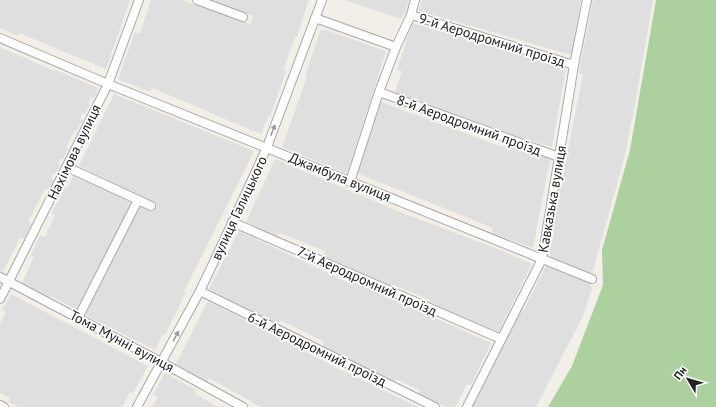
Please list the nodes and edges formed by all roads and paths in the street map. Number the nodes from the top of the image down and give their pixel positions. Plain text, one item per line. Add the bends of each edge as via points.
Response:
1 (139, 0) edge
2 (196, 0) edge
3 (322, 0) edge
4 (415, 0) edge
5 (587, 0) edge
6 (411, 15) junction
7 (243, 17) dead end
8 (316, 18) junction
9 (0, 38) edge
10 (396, 47) junction
11 (574, 65) junction
12 (108, 84) junction
13 (379, 92) junction
14 (267, 147) junction
15 (559, 157) junction
16 (67, 167) junction
17 (350, 182) junction
18 (138, 200) junction
19 (151, 206) dead end
20 (232, 222) junction
21 (542, 259) junction
22 (0, 277) edge
23 (592, 278) dead end
24 (9, 282) junction
25 (200, 291) junction
26 (0, 299) edge
27 (78, 318) junction
28 (501, 339) junction
29 (162, 362) junction
30 (0, 405) edge
31 (4, 407) edge
32 (137, 407) edge
33 (243, 407) edge
34 (435, 407) edge
35 (466, 407) edge

1 - 12 street, Нахімова вулиця
2 - 7 street
3 - 8 street, вулиця Галицького
4 - 6 street
5 - 11 street, Кавказька вулиця
6 - 10 street
6 - 11 street, 9-й Аеродромний проїзд
8 - 10 street
14 -> 8 street, вулиця Галицького
9 - 12 street, Джамбула вулиця
10 - 13 street
11 - 15 street, Кавказька вулиця
12 - 14 street, Джамбула вулиця
12 - 16 street, Нахімова вулиця
13 - 15 street, 8-й Аеродромний проїзд
13 - 17 street
14 - 17 street, Джамбула вулиця
14 - 20 street, вулиця Галицького
15 - 21 street, Кавказька вулиця
16 - 18 street
16 - 24 street, Нахімова вулиця
17 - 21 street, Джамбула вулиця
18 - 19 street
18 - 27 street
20 - 25 street, вулиця Галицького
20 - 28 street, 7-й Аеродромний проїзд
21 - 23 street, Джамбула вулиця
21 - 28 street, Кавказька вулиця
22 - 24 street, Тома Мунні вулиця
24 - 26 street, Нахімова вулиця
24 - 27 street, Тома Мунні вулиця
29 -> 25 street, вулиця Галицького
25 - 34 street, 6-й Аеродромний проїзд
27 - 29 street, Тома Мунні вулиця
28 - 35 street, Кавказька вулиця
29 - 32 street, вулиця Галицького
29 - 33 street, Тома Мунні вулиця
30 - 31 street

